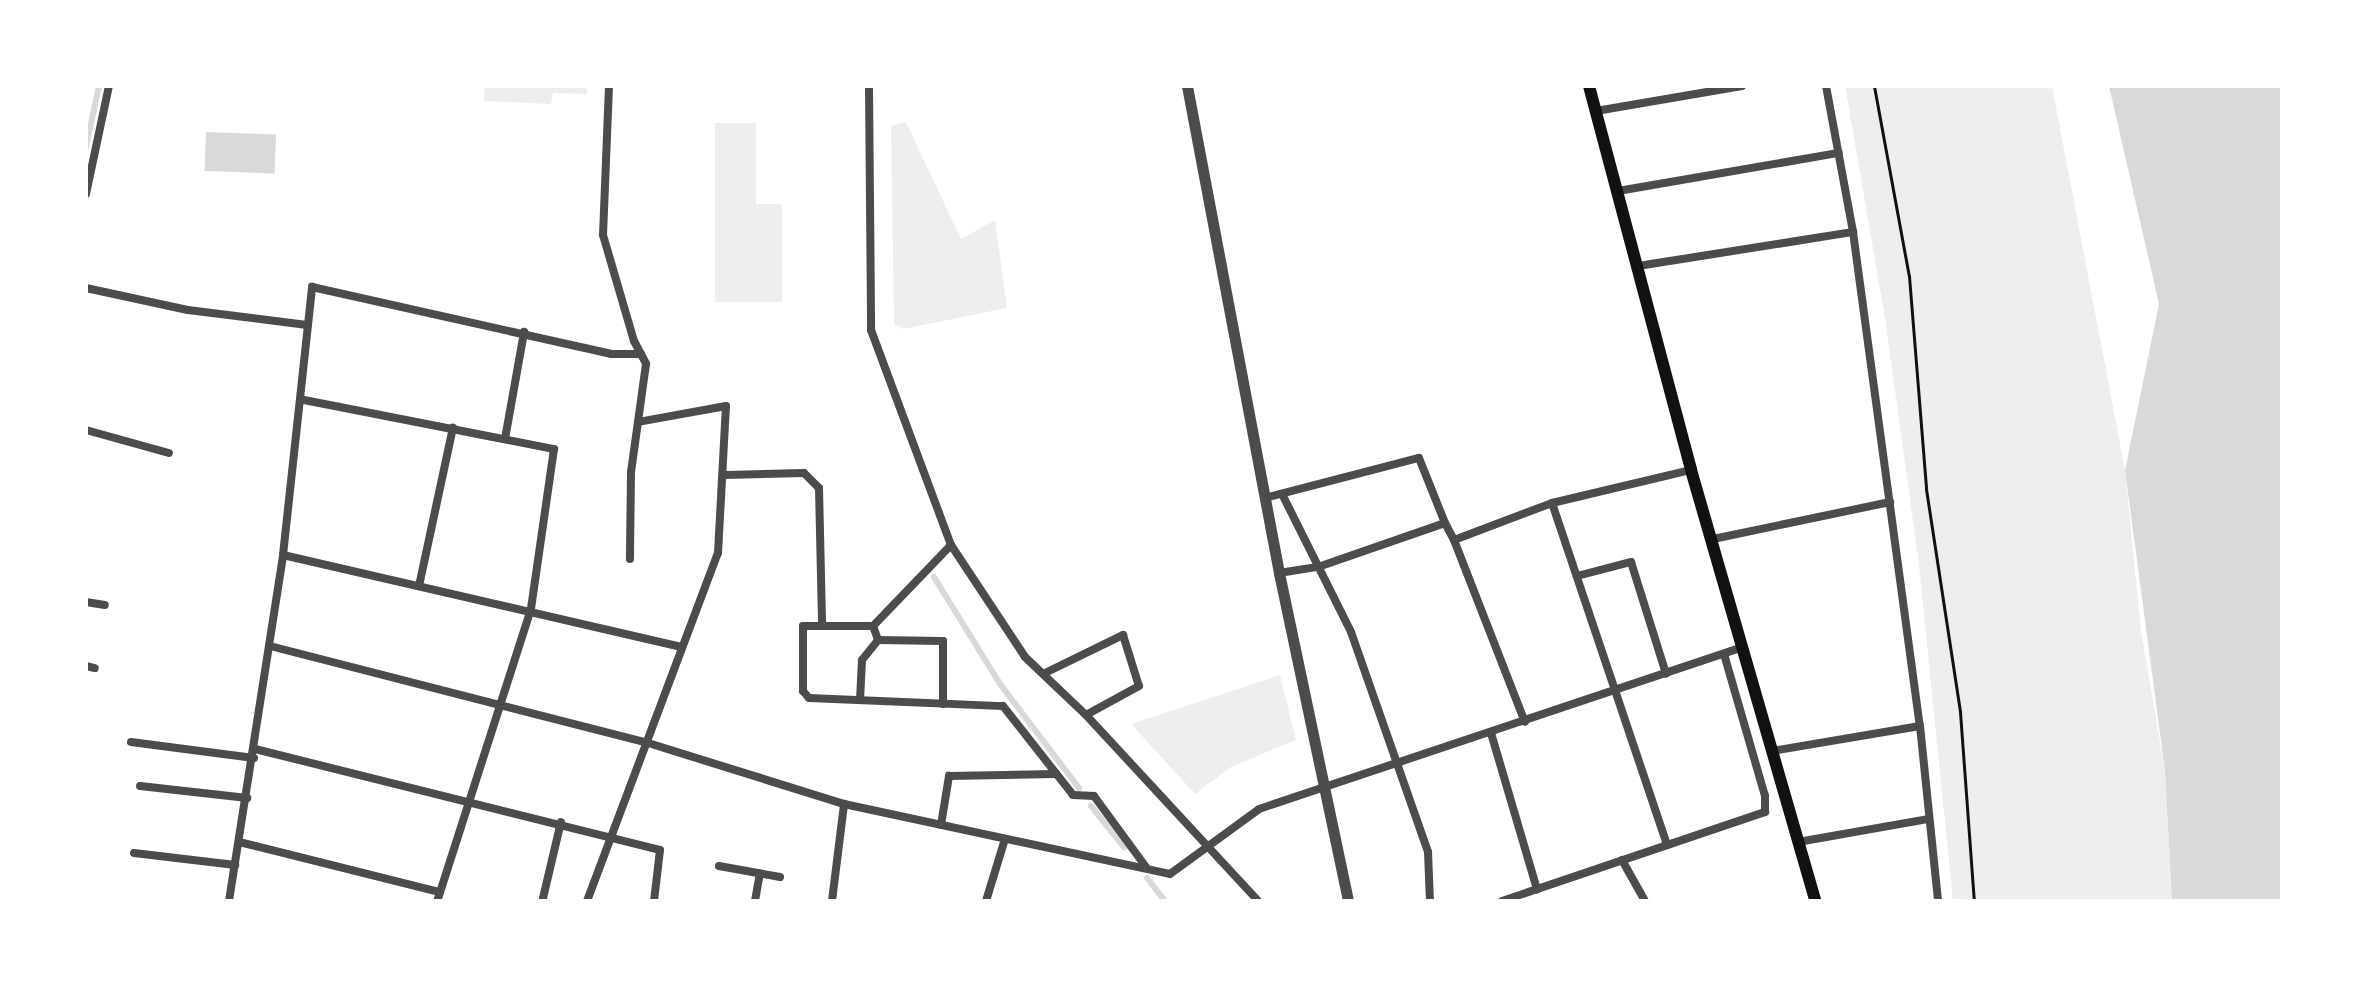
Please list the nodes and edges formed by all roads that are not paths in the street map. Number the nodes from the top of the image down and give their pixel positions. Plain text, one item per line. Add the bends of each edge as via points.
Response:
1 (109, 86) edge
2 (609, 86) edge
3 (869, 86) edge
4 (1187, 86) edge
5 (1589, 86) edge
6 (1742, 86) edge
7 (1826, 86) edge
8 (1596, 111) junction
9 (1839, 153) junction
10 (1618, 191) junction
11 (86, 194) edge
12 (1853, 232) junction
13 (1638, 266) junction
14 (86, 288) edge
15 (307, 325) junction
16 (524, 332) junction
17 (641, 354) junction
18 (304, 400) junction
19 (638, 422) junction
20 (453, 428) junction
21 (86, 430) edge
22 (505, 439) junction
23 (169, 453) dead end
24 (1691, 470) junction
25 (725, 475) junction
26 (1282, 494) junction
27 (1265, 498) junction
28 (1890, 502) junction
29 (1552, 503) junction
30 (1445, 523) junction
31 (1713, 539) junction
32 (1454, 540) junction
33 (951, 545) junction
34 (283, 555) junction
35 (630, 559) dead end
36 (1318, 567) junction
37 (1279, 573) junction
38 (1577, 576) junction
39 (419, 586) junction
40 (86, 602) edge
41 (105, 605) dead end
42 (531, 609) junction
43 (822, 625) junction
44 (873, 626) junction
45 (878, 640) junction
46 (270, 646) junction
47 (682, 647) junction
48 (1744, 647) junction
49 (1724, 654) junction
50 (1045, 673) junction
51 (1666, 674) junction
52 (1617, 690) junction
53 (860, 700) junction
54 (943, 704) junction
55 (499, 705) junction
56 (1086, 715) junction
57 (1525, 722) junction
58 (1920, 726) junction
59 (1491, 733) junction
60 (131, 742) dead end
61 (645, 742) junction
62 (1772, 751) junction
63 (255, 754) junction
64 (1398, 763) junction
65 (1056, 774) junction
66 (140, 786) dead end
67 (1323, 788) junction
68 (247, 798) junction
69 (471, 799) junction
70 (844, 804) junction
71 (1929, 819) junction
72 (561, 822) junction
73 (941, 825) junction
74 (609, 835) junction
75 (1005, 839) junction
76 (239, 842) junction
77 (1798, 842) junction
78 (1667, 845) junction
79 (1211, 848) junction
80 (134, 853) dead end
81 (1622, 860) junction
82 (235, 865) junction
83 (719, 866) dead end
84 (1146, 867) junction
85 (760, 873) junction
86 (780, 877) dead end
87 (1537, 889) junction
88 (439, 897) edge
89 (543, 898) dead end
90 (835, 900) edge
91 (229, 901) edge
92 (587, 901) edge
93 (654, 901) edge
94 (755, 901) edge
95 (986, 901) edge
96 (1258, 901) edge
97 (1348, 901) edge
98 (1430, 901) edge
99 (1502, 901) edge
100 (1645, 901) edge
101 (1815, 901) edge
102 (1938, 901) edge

1 - 11 street
2 - 17 street via 603,235
3 - 33 street via 871,330
4 - 27 street
5 - 8 main road
6 - 8 street
7 - 9 street
8 - 10 main road
9 - 10 street
9 - 12 street
10 - 13 main road
12 - 13 street
12 - 28 street
13 - 24 main road
14 - 15 street via 188,310
15 - 16 street via 312,287
15 - 18 street via 300,390
16 - 17 street via 611,354
16 - 22 street
17 - 19 street via 646,364
18 - 20 street
18 - 34 street
19 - 25 street via 726,406
19 - 35 street via 631,472
20 - 22 street
20 - 39 street
21 - 23 street
22 - 42 street via 554,449
24 - 29 street
24 - 31 main road
25 - 43 street via 804,473 819,488
25 - 47 street via 718,553
26 - 27 street
26 - 30 street via 1419,458
26 - 36 street
27 - 37 street
28 - 31 street
28 - 58 street
29 - 32 street
29 - 38 street
30 - 32 street
30 - 36 street
31 - 48 main road
32 - 57 street
33 - 44 street
33 - 50 street via 1025,657
34 - 39 street
34 - 46 street
36 - 37 street
36 - 64 street via 1351,632
37 - 67 street
38 - 51 street via 1631,562
38 - 52 street
39 - 42 street
40 - 41 street
42 - 47 street
42 - 55 street
43 - 44 street
43 - 53 street via 803,626 803,691 809,698
44 - 45 street
45 - 53 street via 862,660
45 - 54 street via 943,641
46 - 55 street
46 - 63 street
47 - 61 street
48 - 49 street
48 - 62 main road
49 - 51 street
49 - 78 street via 1765,812
50 - 56 street
50 - 56 street via 1123,635 1139,686
51 - 52 street
52 - 57 street
52 - 78 street
53 - 54 street
54 - 65 street via 1003,706
55 - 61 street
55 - 69 street
56 - 79 street
57 - 59 street
58 - 62 street
58 - 71 street
59 - 64 street
59 - 87 street
60 - 63 street
61 - 70 street
61 - 74 street
62 - 77 main road
63 - 68 street
63 - 69 street
64 - 67 street
64 - 98 street via 1428,852
65 - 73 street via 949,776
65 - 84 street via 1073,795 1094,796
66 - 68 street
67 - 79 street via 1259,809
67 - 97 street
68 - 76 street
69 - 72 street
69 - 88 street
70 - 73 street
70 - 90 street
71 - 77 street
71 - 102 street
72 - 74 street
72 - 89 street
73 - 75 street
74 - 92 street
74 - 93 street via 660,850
75 - 84 street
75 - 95 street
76 - 82 street
76 - 88 street
77 - 101 main road
78 - 81 street
79 - 84 street via 1170,874
79 - 96 street
80 - 82 street
81 - 87 street
81 - 100 street
82 - 91 street
83 - 85 street
85 - 86 street
85 - 94 street
87 - 99 street

